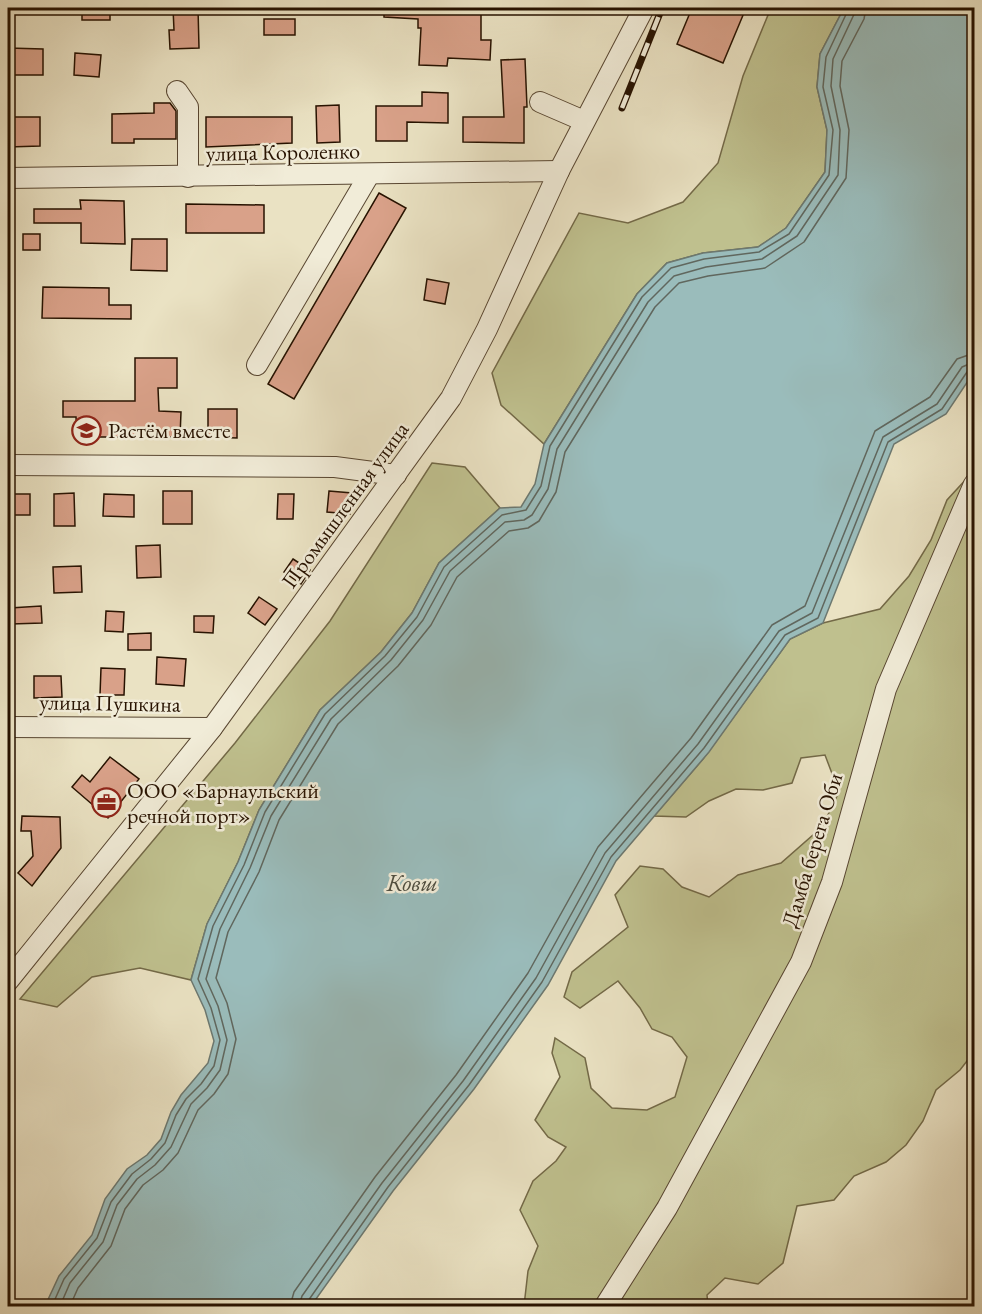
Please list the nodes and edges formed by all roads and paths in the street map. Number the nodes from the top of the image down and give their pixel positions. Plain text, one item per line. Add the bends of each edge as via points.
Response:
1 (644, 8) edge
2 (177, 91) dead end
3 (540, 102) dead end
4 (584, 121) junction
5 (559, 171) junction
6 (369, 175) junction
7 (188, 177) junction
8 (8, 178) edge
9 (257, 365) dead end
10 (8, 465) edge
11 (396, 475) junction
12 (975, 483) edge
13 (8, 727) edge
14 (212, 728) junction
15 (11, 974) edge
16 (605, 1306) edge

1 - 4 street, Промышленная улица
2 - 7 street via 188,107
3 - 4 street
4 - 5 street, Промышленная улица
5 - 6 street, улица Короленко
5 - 11 street, Промышленная улица via 451,398
6 - 7 street, улица Короленко
6 - 9 street
7 - 8 street, улица Короленко
10 - 11 street via 335,467
11 - 14 street, Промышленная улица
12 - 16 street, Дамба берега Оби via 886,689 832,882 801,962 672,1199
13 - 14 street, улица Пушкина
14 - 15 street, Промышленная улица

